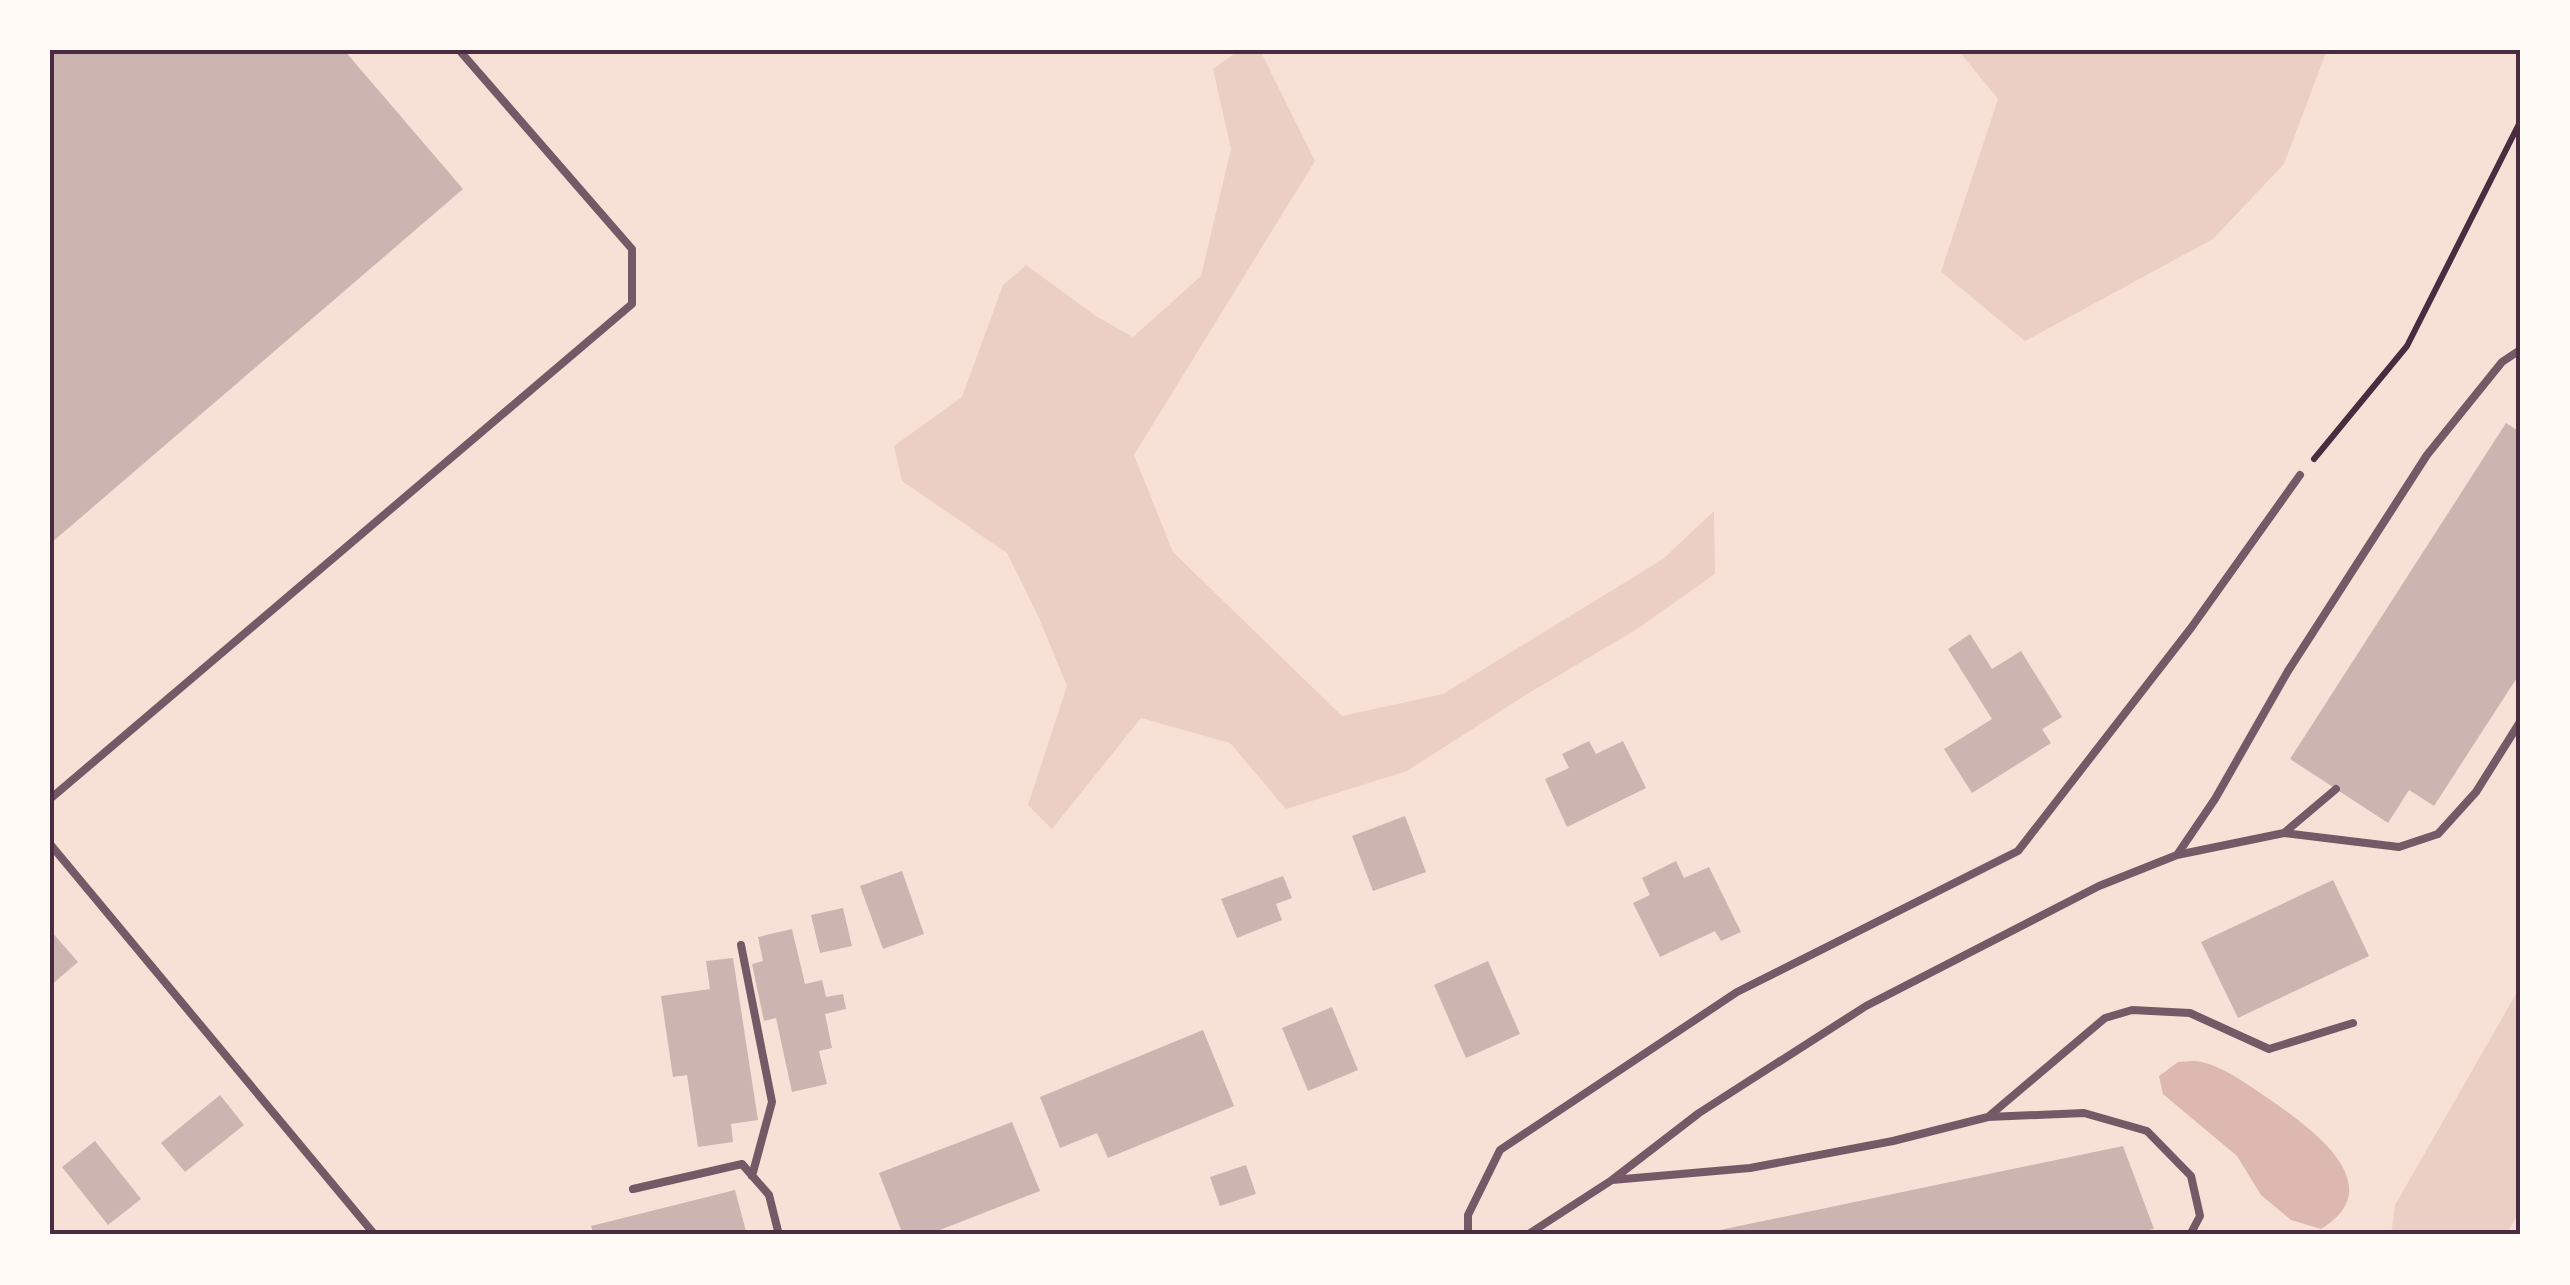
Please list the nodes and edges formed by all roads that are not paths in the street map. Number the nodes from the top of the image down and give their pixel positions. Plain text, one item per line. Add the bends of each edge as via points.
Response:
1 (459, 50) edge
2 (2520, 350) edge
3 (2300, 475) road end
4 (2520, 722) edge
5 (2336, 789) dead end
6 (50, 799) edge
7 (2284, 833) junction
8 (50, 844) edge
9 (2177, 855) junction
10 (741, 944) dead end
11 (2353, 1023) dead end
12 (1988, 1117) junction
13 (752, 1176) junction
14 (1612, 1180) junction
15 (632, 1190) dead end
16 (374, 1235) edge
17 (779, 1235) edge
18 (1468, 1235) edge
19 (1528, 1235) edge
20 (2190, 1235) edge

1 - 6 lane via 632,249 632,304
2 - 9 lane via 2502,362 2427,456
3 - 18 lane via 2018,850 1737,992 1500,1150 1468,1215
4 - 7 lane via 2476,792 2438,834 2399,847
5 - 7 lane
7 - 9 lane
8 - 16 lane
9 - 14 lane via 2099,886 1866,1006 1699,1112
10 - 13 lane via 772,1102
11 - 12 lane via 2268,1049 2190,1013 2132,1010 2106,1018
12 - 14 lane via 1750,1168
12 - 20 lane via 2084,1113 2146,1130 2191,1176 2200,1216
13 - 15 lane via 742,1164
13 - 17 lane via 769,1195
14 - 19 lane

